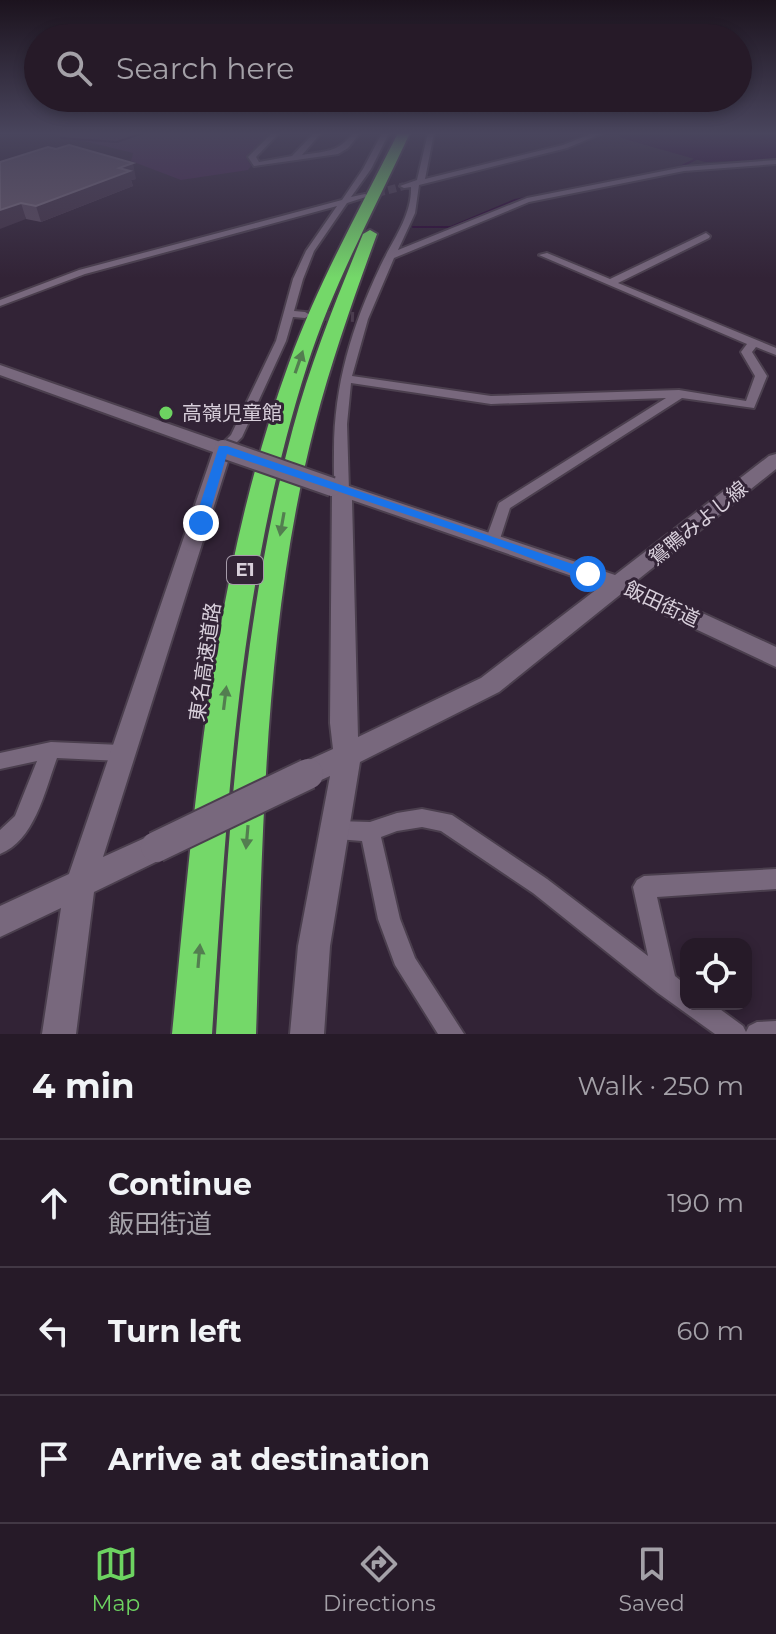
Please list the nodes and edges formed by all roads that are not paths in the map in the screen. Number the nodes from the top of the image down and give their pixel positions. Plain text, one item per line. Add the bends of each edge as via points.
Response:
1 (358, 181) tunnel mouth
2 (380, 181) edge
3 (395, 181) edge
4 (421, 181) edge
5 (619, 181) edge
6 (418, 182) junction
7 (404, 186) tunnel mouth
8 (365, 196) tunnel mouth
9 (343, 200) junction
10 (706, 236) dead end
11 (544, 255) dead end
12 (390, 256) junction
13 (610, 283) junction
14 (0, 303) edge
15 (287, 314) junction
16 (305, 315) tunnel mouth
17 (754, 343) junction
18 (776, 352) edge
19 (0, 370) edge
20 (346, 379) junction
21 (679, 394) junction
22 (223, 449) junction
23 (776, 460) edge
24 (337, 489) junction
25 (493, 539) junction
26 (619, 584) junction
27 (776, 658) edge
28 (51, 750) junction
29 (121, 753) junction
30 (347, 757) junction
31 (0, 761) edge
32 (337, 830) junction
33 (370, 832) junction
34 (0, 844) edge
35 (776, 879) edge
36 (80, 884) junction
37 (0, 922) edge
38 (666, 985) junction
39 (680, 995) edge
40 (701, 1010) edge
41 (776, 1033) edge
42 (59, 1034) edge
43 (192, 1034) edge
44 (236, 1034) edge
45 (307, 1034) edge
46 (452, 1034) edge
47 (735, 1034) edge
48 (757, 1034) edge

1 - 9 street
43 -> 2 highway, 東名高速道路 / E1 via 226,687 255,515 298,365 336,268
3 -> 44 highway, E1 via 338,311 298,444 286,504 260,687
4 - 6 street
5 - 12 street via 527,200
6 - 7 street
6 - 12 street via 405,228
8 - 9 street
9 - 14 street via 82,272
9 - 15 street via 310,251
10 - 13 street
11 - 13 street
12 - 20 street via 359,318
13 - 17 street
15 - 16 street
15 - 22 street via 281,341 236,437
17 - 18 street
17 - 21 street via 746,352 761,376 750,405
19 - 22 street, 飯田街道
20 - 21 street via 491,400
20 - 24 street
21 - 25 street via 504,506
22 - 24 street, 飯田街道, bridge
22 - 29 street
23 - 26 street, 鴛鴨みよし線
24 - 25 street, 飯田街道
24 - 30 street
25 - 26 street, 飯田街道
26 - 27 street, 飯田街道
26 - 30 street, 鴛鴨みよし線 via 490,685
28 - 29 street
28 - 31 street
28 - 34 street via 22,822
29 - 36 street
30 - 32 street
30 - 36 street, 鴛鴨みよし線, bridge
32 - 33 street
32 - 45 street via 314,946
33 - 38 street via 422,818 445,822 540,886
33 - 46 street via 389,919 406,965
35 - 38 street via 644,887
36 - 37 street, 鴛鴨みよし線
36 - 42 street
38 - 39 street
40 - 47 street
41 - 48 street

